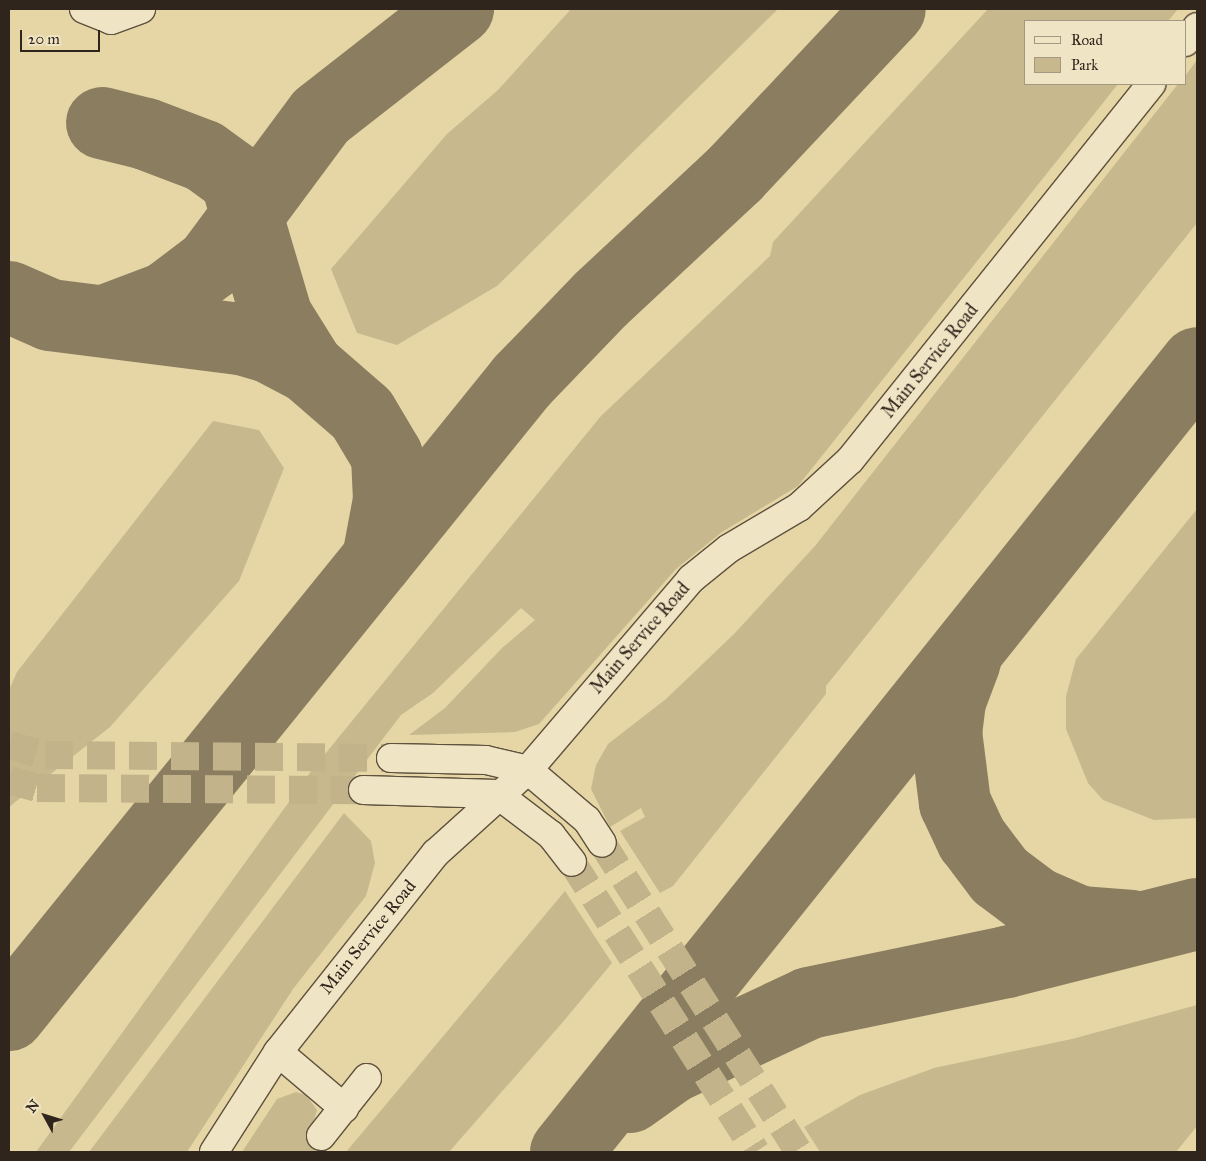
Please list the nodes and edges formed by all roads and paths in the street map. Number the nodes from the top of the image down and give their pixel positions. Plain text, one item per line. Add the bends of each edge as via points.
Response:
1 (84, 9) edge
2 (141, 9) edge
3 (1197, 26) edge
4 (1186, 41) edge
5 (1151, 85) edge
6 (391, 758) tunnel mouth
7 (528, 770) junction
8 (363, 790) tunnel mouth
9 (497, 794) junction
10 (602, 843) tunnel mouth
11 (572, 862) tunnel mouth
12 (278, 1052) junction
13 (367, 1078) dead end
14 (344, 1108) junction
15 (321, 1136) dead end
16 (214, 1152) edge

1 - 2 lane via 111,20
3 - 4 lane
5 - 7 lane, Main Service Road via 850,460 799,507 728,549 691,579
6 - 7 lane via 486,760
7 - 9 lane, Main Service Road
7 - 10 lane via 587,820
8 - 9 lane
9 - 11 lane via 550,835
9 - 12 lane, Main Service Road via 436,852
12 - 14 lane
12 - 16 lane, Main Service Road
13 - 14 lane
14 - 15 lane

